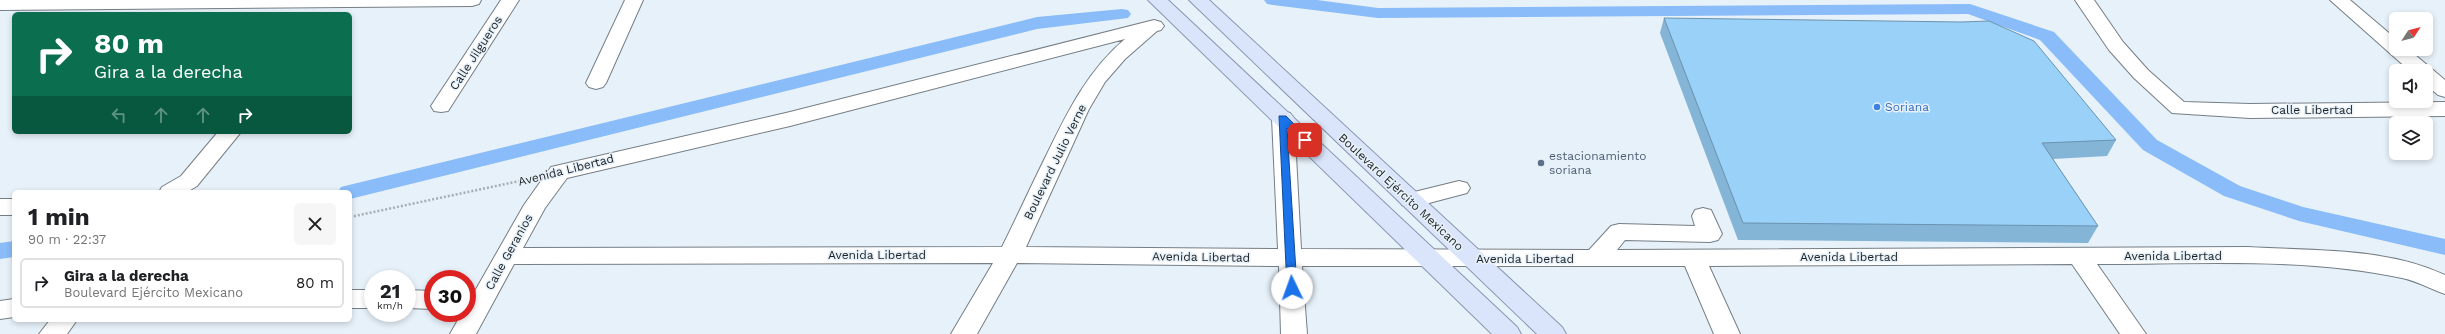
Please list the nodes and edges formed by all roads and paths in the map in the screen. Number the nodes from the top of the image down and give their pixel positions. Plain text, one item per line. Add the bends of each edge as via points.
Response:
1 (472, 0) edge
2 (510, 0) edge
3 (634, 0) edge
4 (2084, 0) edge
5 (2338, 0) edge
6 (11, 3) edge
7 (335, 5) edge
8 (1204, 6) edge
9 (1166, 8) edge
10 (0, 16) edge
11 (1154, 26) junction
12 (2414, 64) edge
13 (2433, 80) edge
14 (596, 83) dead end
15 (2445, 91) edge
16 (441, 106) dead end
17 (2445, 110) edge
18 (1282, 118) junction
19 (228, 134) edge
20 (559, 172) junction
21 (1459, 188) dead end
22 (173, 190) edge
23 (1410, 200) junction
24 (0, 207) edge
25 (12, 207) edge
26 (1703, 216) dead end
27 (352, 217) edge
28 (1010, 255) junction
29 (507, 256) junction
30 (2079, 256) junction
31 (1290, 258) junction
32 (1430, 258) junction
33 (1596, 258) junction
34 (1693, 258) junction
35 (1472, 259) junction
36 (2445, 285) edge
37 (352, 299) edge
38 (364, 299) edge
39 (476, 299) edge
40 (12, 308) edge
41 (0, 310) edge
42 (63, 322) edge
43 (467, 322) edge
44 (52, 334) edge
45 (463, 334) edge
46 (964, 334) edge
47 (1294, 334) edge
48 (1508, 334) edge
49 (1553, 334) edge
50 (1727, 334) edge
51 (2133, 334) edge

1 - 7 street
2 - 16 street, Calle Jilgueros
3 - 14 street
4 - 17 street, Calle Libertad via 2116,46 2141,74 2179,108 2250,111
5 - 12 street
6 - 7 street
6 - 10 street
8 - 23 main road, Boulevard Ejército Mexicano
9 - 11 street, Boulevard Julio Verne
9 - 18 main road
11 - 20 street, Avenida Libertad via 790,119
11 - 28 street, Boulevard Julio Verne via 1118,55 1097,79 1079,109
13 - 15 street
18 - 31 street
18 - 32 main road
19 - 22 street via 189,181
20 - 27 path, Avenida Libertad
20 - 29 street, Calle Geranios via 535,205
21 - 23 street
23 - 35 main road, Boulevard Ejército Mexicano
24 - 25 street
26 - 33 street via 1710,234 1619,232
28 - 29 street, Avenida Libertad
28 - 31 street, Avenida Libertad
28 - 46 street, Boulevard Julio Verne
29 - 39 street, Calle Geranios
30 - 34 street, Avenida Libertad
30 - 36 street, Avenida Libertad via 2248,256 2323,260 2422,274
30 - 51 street
31 - 32 street, Avenida Libertad
31 - 47 street
32 - 35 street, Avenida Libertad
32 - 48 main road
33 - 34 street, Avenida Libertad
33 - 35 street, Avenida Libertad
34 - 50 street
35 - 49 main road, Boulevard Ejército Mexicano
37 - 38 street
40 - 41 street
42 - 44 street
43 - 45 street, Calle Geranios

